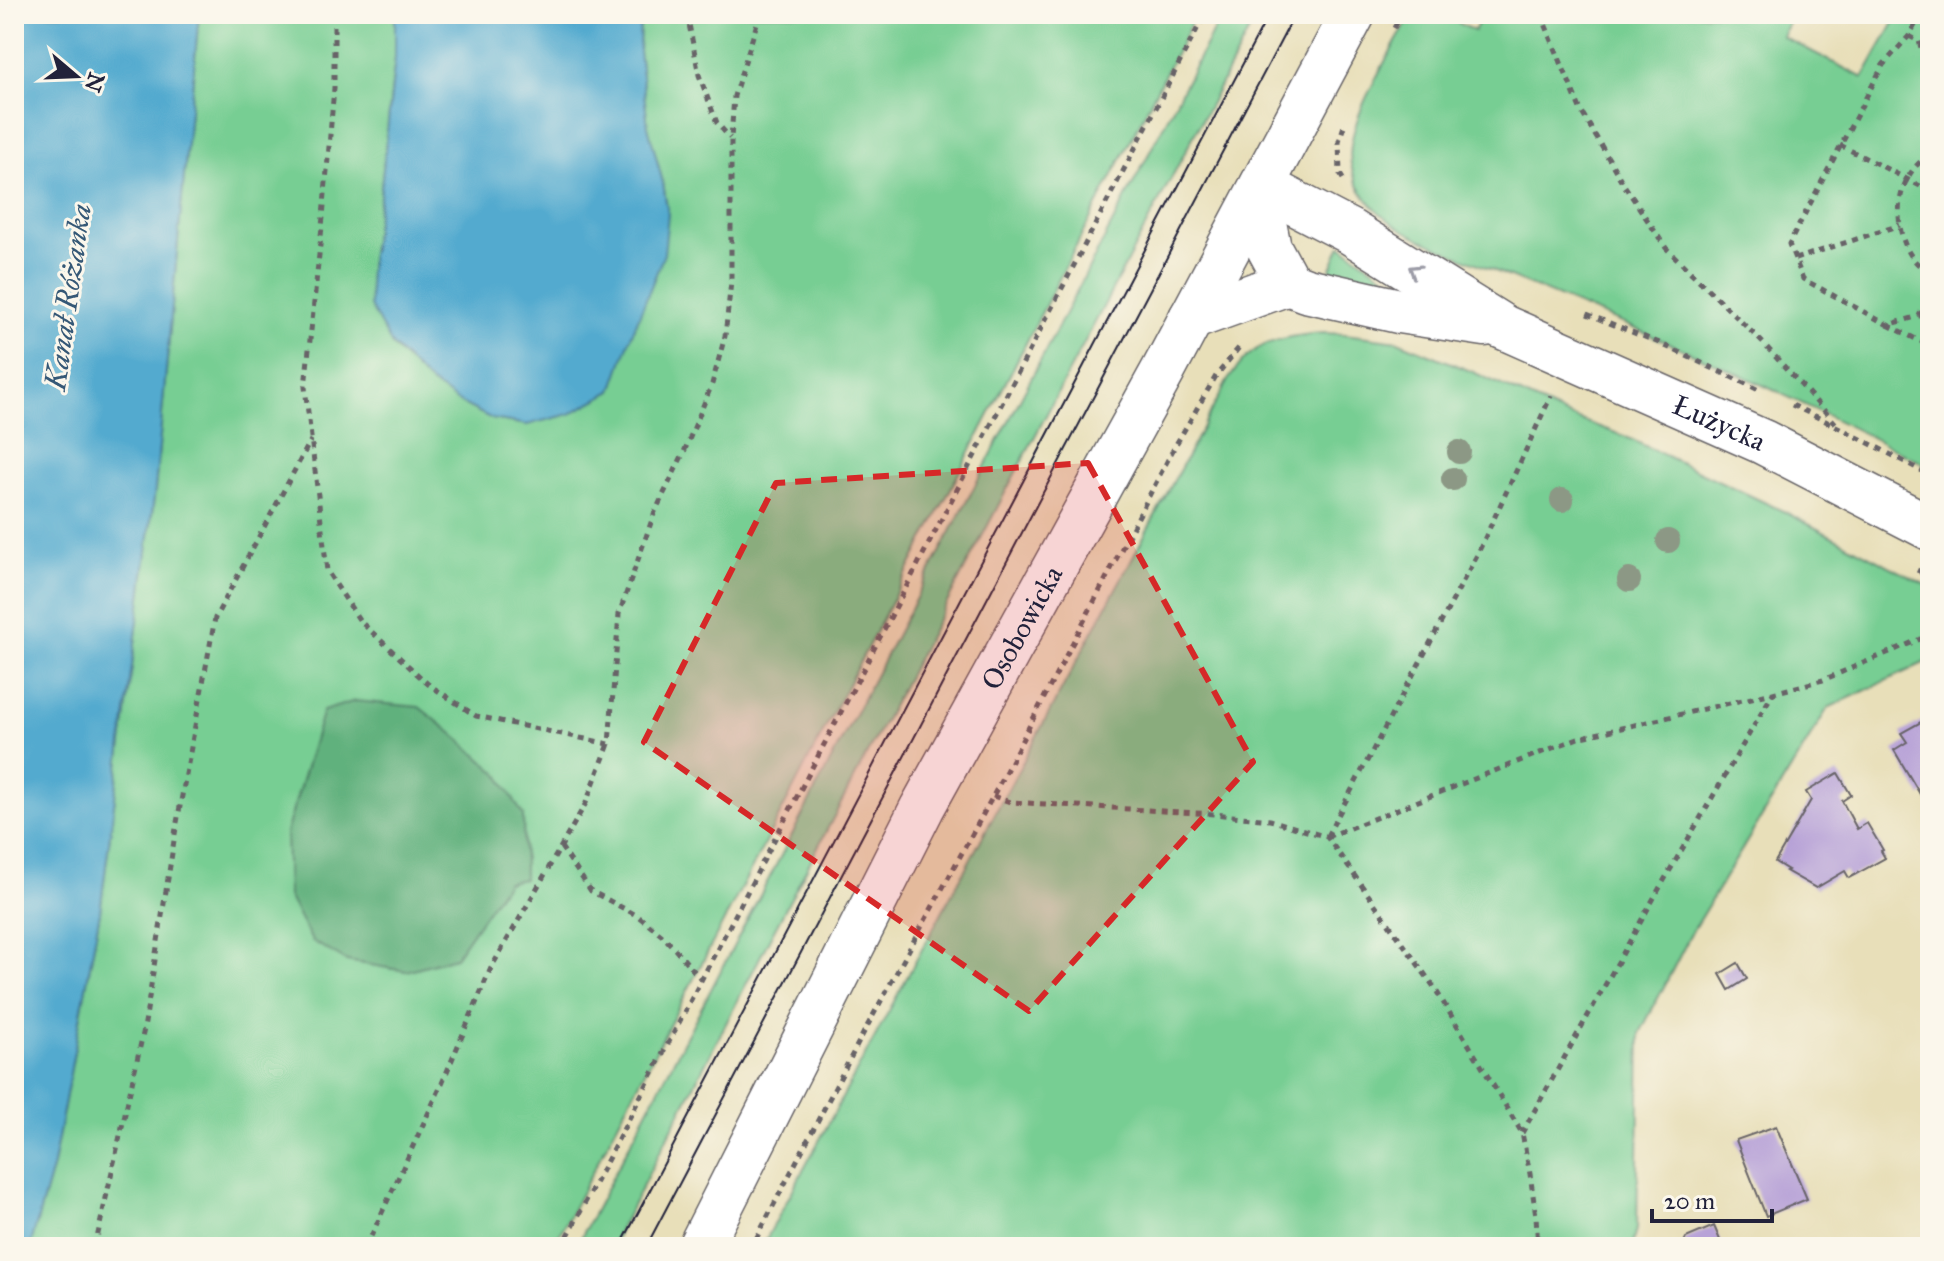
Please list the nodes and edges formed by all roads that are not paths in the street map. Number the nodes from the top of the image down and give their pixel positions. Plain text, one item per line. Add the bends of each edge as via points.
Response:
1 (1353, 14) edge
2 (1262, 186) junction
3 (1288, 283) junction
4 (1191, 318) junction
5 (1503, 327) junction
6 (1930, 528) edge
7 (700, 1247) edge

1 - 2 street, Osobowicka
2 - 3 street via 1269,248
2 - 4 street, Osobowicka
5 -> 2 street, Łużycka via 1349,231
3 - 4 street
3 - 5 street, Łużycka via 1399,311
4 - 7 street, Osobowicka via 922,808
5 - 6 street, Łużycka via 1763,442

